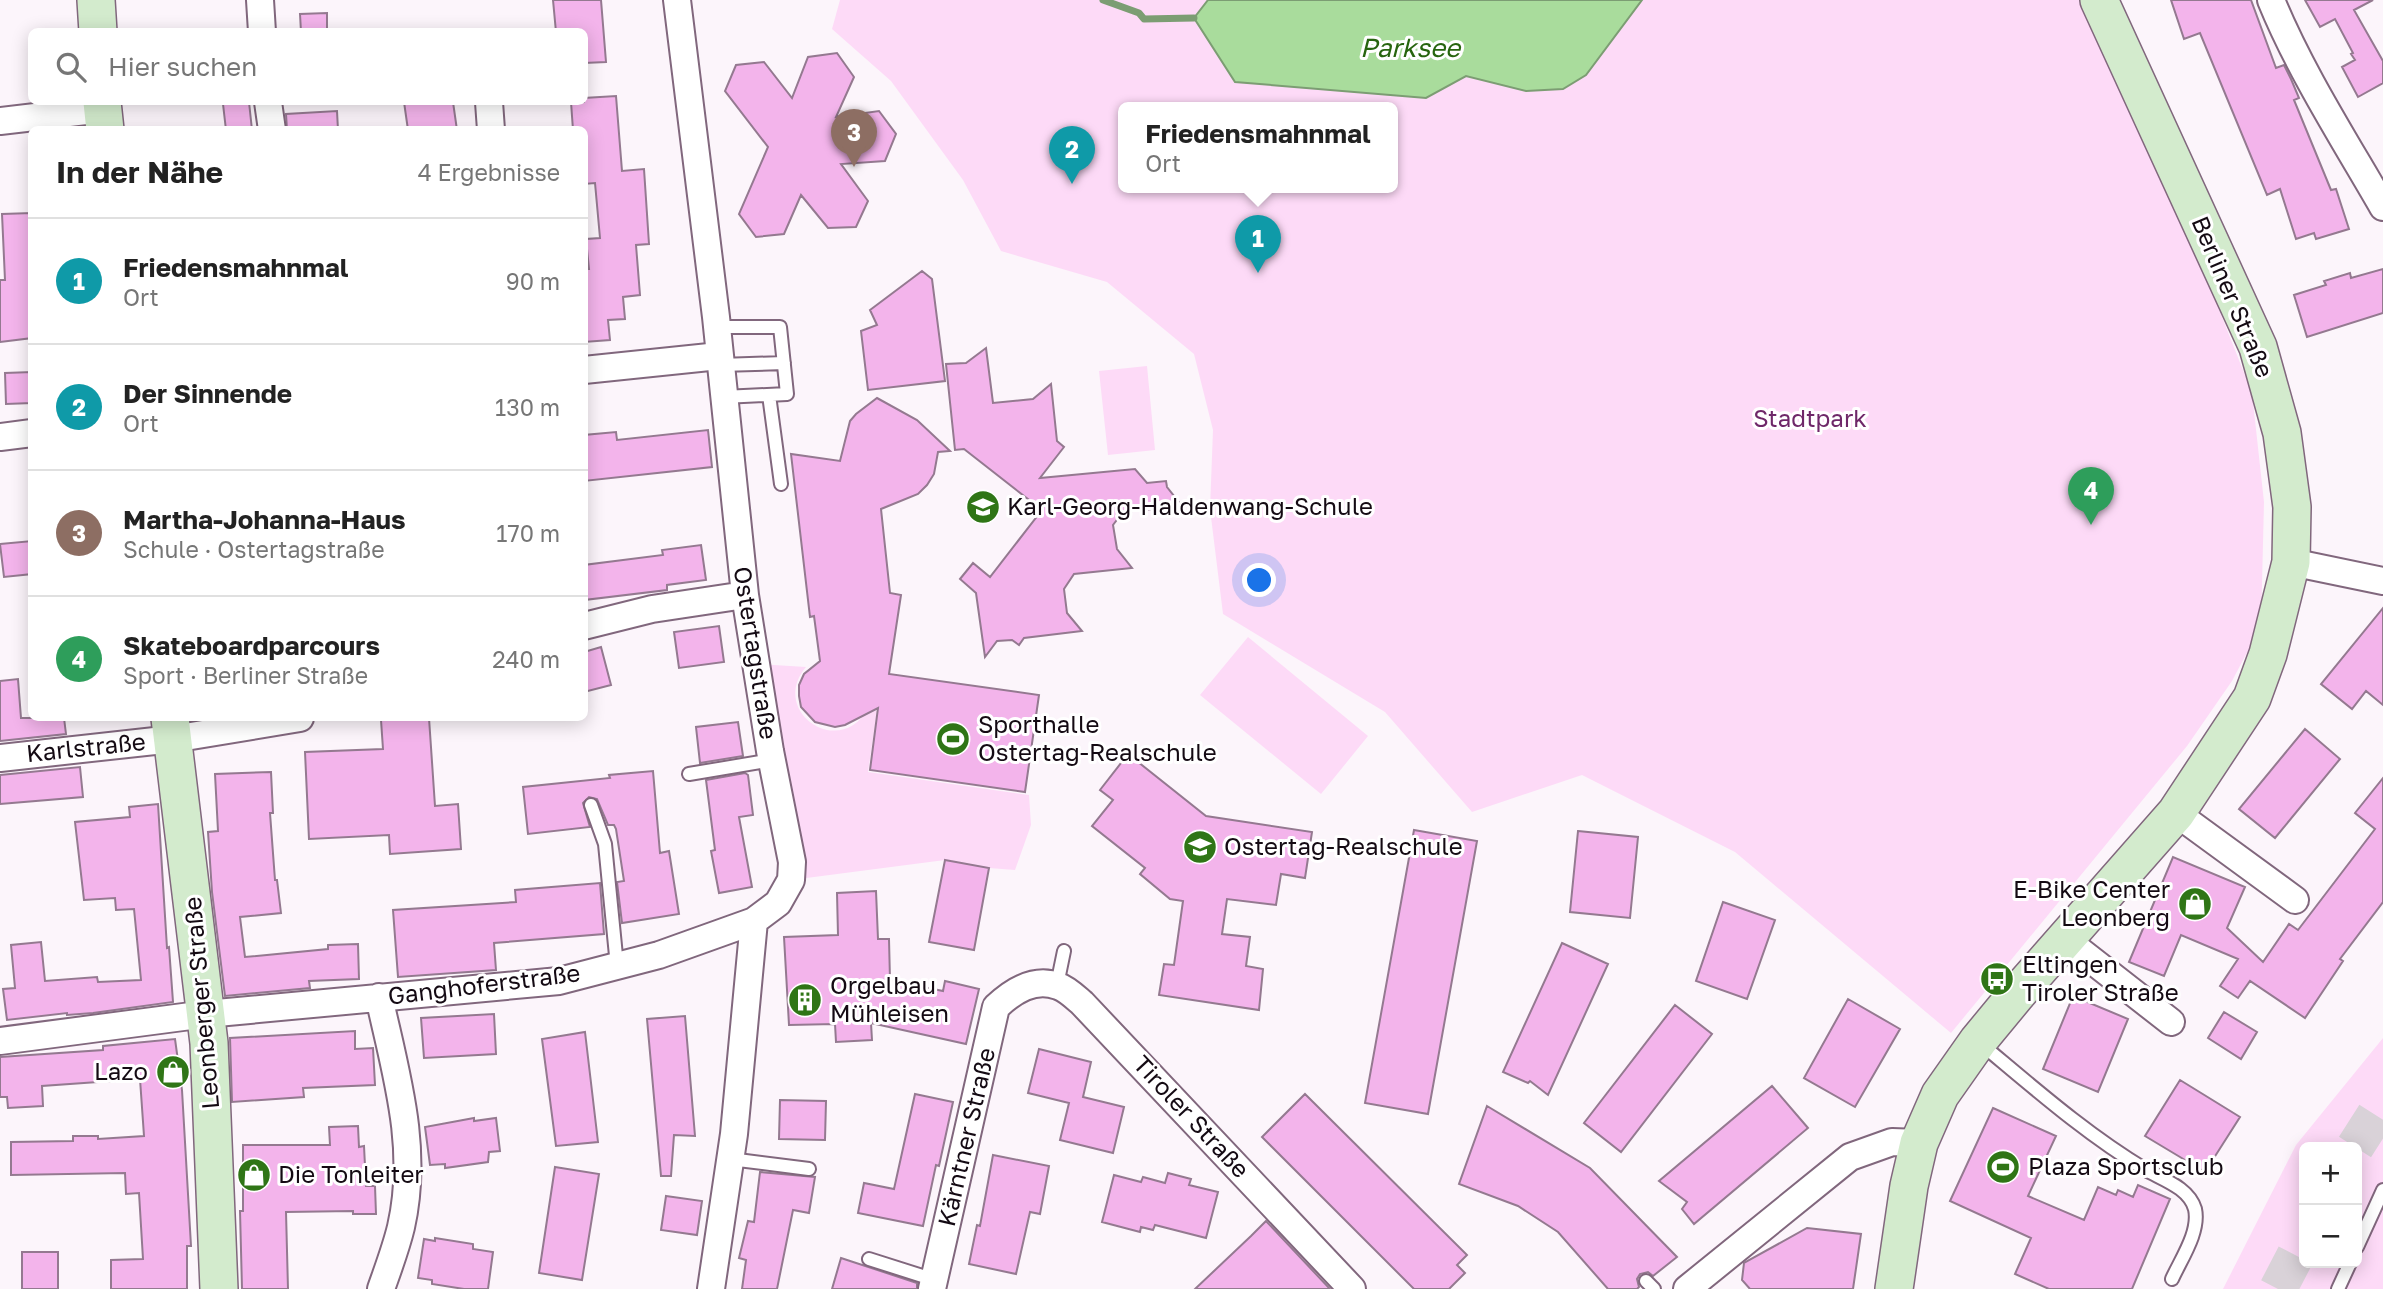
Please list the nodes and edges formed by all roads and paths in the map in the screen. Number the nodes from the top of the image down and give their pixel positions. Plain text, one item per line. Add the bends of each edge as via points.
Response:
1 (96, 0) edge
2 (260, 0) edge
3 (677, 0) edge
4 (2099, 0) edge
5 (2271, 0) edge
6 (98, 28) edge
7 (262, 28) edge
8 (268, 105) edge
9 (489, 105) edge
10 (103, 113) edge
11 (0, 121) edge
12 (271, 126) edge
13 (491, 126) edge
14 (2383, 208) edge
15 (717, 327) junction
16 (720, 361) junction
17 (784, 363) junction
18 (588, 370) edge
19 (769, 395) junction
20 (723, 397) junction
21 (28, 434) edge
22 (0, 437) edge
23 (781, 484) dead end
24 (2292, 544) junction
25 (2383, 581) edge
26 (745, 595) junction
27 (588, 625) edge
28 (261, 721) edge
29 (171, 728) edge
30 (0, 758) edge
31 (772, 760) junction
32 (689, 774) dead end
33 (591, 805) dead end
34 (2176, 813) junction
35 (2295, 900) dead end
36 (754, 921) junction
37 (2066, 940) junction
38 (1064, 951) dead end
39 (617, 966) junction
40 (1057, 985) junction
41 (379, 997) junction
42 (206, 1014) junction
43 (2171, 1022) dead end
44 (0, 1041) edge
45 (1978, 1041) junction
46 (1919, 1143) junction
47 (730, 1158) junction
48 (808, 1169) dead end
49 (2383, 1190) edge
50 (2362, 1236) edge
51 (869, 1259) dead end
52 (2348, 1268) edge
53 (2172, 1279) dead end
54 (934, 1284) edge
55 (219, 1289) edge
56 (381, 1289) edge
57 (711, 1289) edge
58 (1352, 1289) edge
59 (1687, 1289) edge
60 (1894, 1289) edge
61 (2338, 1289) edge

1 - 6 main road
2 - 7 street
3 - 15 street, Ostertagstraße
4 - 24 main road, Berliner Straße via 2258,347 2283,433
5 - 14 street
8 - 12 street
9 - 13 street
10 - 11 street
15 - 16 street, Ostertagstraße
15 - 17 lane via 780,327
16 - 17 lane
16 - 18 street
16 - 20 street, Ostertagstraße
17 - 19 lane via 787,394
19 - 20 lane
19 - 23 lane
20 - 26 street, Ostertagstraße
21 - 22 street
24 - 25 street
24 - 34 main road, Berliner Straße via 2268,653 2252,698
26 - 27 street via 652,609
26 - 31 street, Ostertagstraße
28 - 29 street, Karlstraße
29 - 30 street, Karlstraße
29 - 42 main road, Leonberger Straße
31 - 32 lane
31 - 36 street, Ostertagstraße via 792,862 790,880 778,903
33 - 39 lane via 605,844
34 - 35 street
34 - 37 main road, Berliner Straße
36 - 39 street, Ganghoferstraße
36 - 47 street
37 - 43 street
37 - 45 main road, Berliner Straße
38 - 40 lane
39 - 41 street, Ganghoferstraße via 559,981
40 - 54 street, Kärntner Straße via 1038,983 1012,991 996,1007
40 - 58 street, Tiroler Straße via 1082,1003 1298,1241
41 - 42 street, Ganghoferstraße
41 - 56 street via 407,1122 408,1176 401,1227
42 - 44 street, Ganghoferstraße
42 - 55 main road, Leonberger Straße
45 - 46 main road, Berliner Straße via 1940,1095
45 - 53 lane via 2072,1121 2187,1194 2196,1228
46 - 59 street via 1892,1142 1850,1157
46 - 60 main road, Berliner Straße
47 - 48 lane
47 - 57 street
49 - 50 lane
51 - 54 lane
52 - 61 lane

